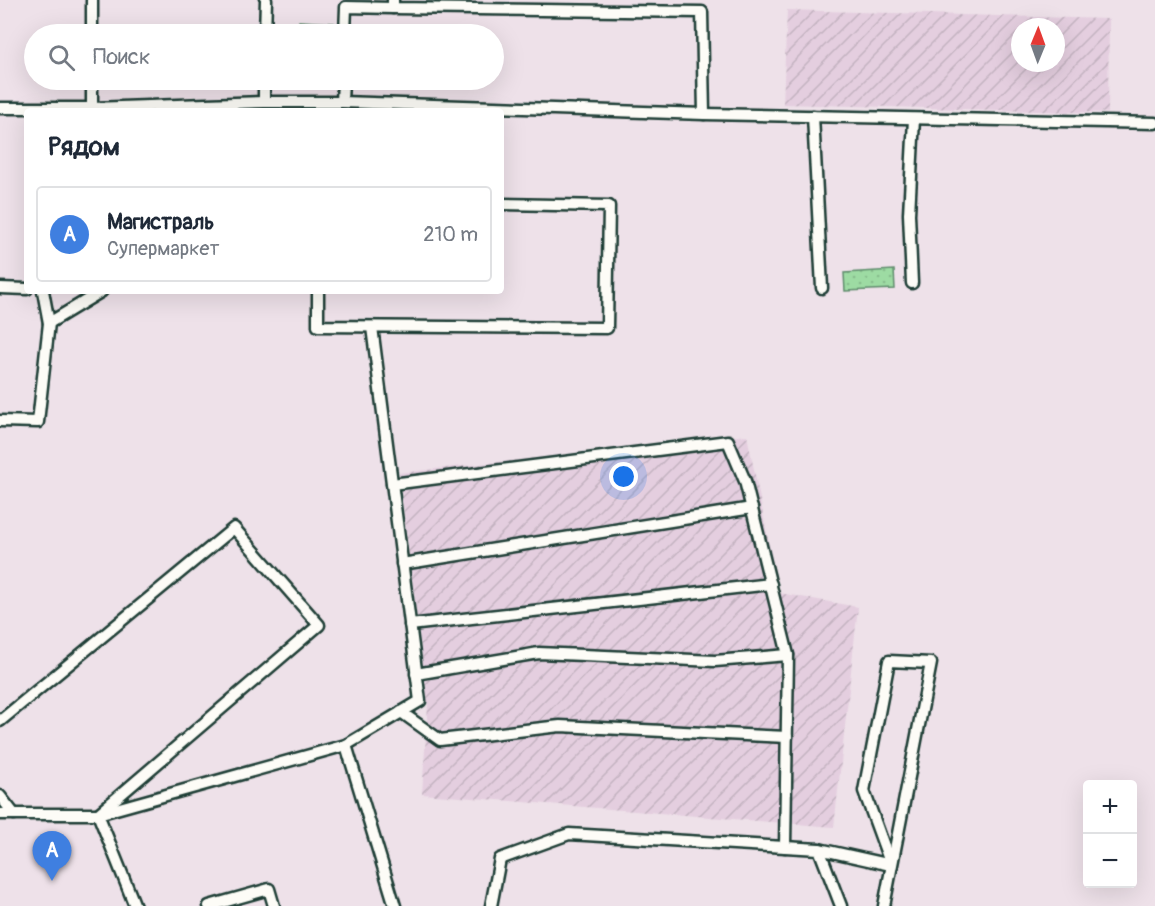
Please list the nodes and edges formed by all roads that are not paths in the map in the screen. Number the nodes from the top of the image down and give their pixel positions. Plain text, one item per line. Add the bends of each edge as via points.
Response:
1 (92, 0) edge
2 (266, 0) edge
3 (393, 4) edge
4 (92, 24) edge
5 (265, 24) edge
6 (345, 24) edge
7 (92, 90) edge
8 (264, 90) edge
9 (343, 90) edge
10 (264, 102) junction
11 (342, 102) junction
12 (298, 107) edge
13 (0, 108) edge
14 (92, 108) junction
15 (704, 114) junction
16 (813, 116) junction
17 (914, 119) junction
18 (1155, 123) edge
19 (504, 204) edge
20 (912, 283) dead end
21 (0, 288) edge
22 (822, 288) dead end
23 (24, 289) edge
24 (44, 294) edge
25 (97, 294) edge
26 (318, 294) edge
27 (49, 323) junction
28 (372, 327) junction
29 (0, 421) edge
30 (392, 484) junction
31 (752, 508) junction
32 (402, 564) junction
33 (771, 584) junction
34 (410, 625) junction
35 (788, 655) junction
36 (416, 674) junction
37 (401, 712) junction
38 (0, 721) edge
39 (787, 736) junction
40 (346, 746) junction
41 (0, 796) edge
42 (0, 814) edge
43 (14, 814) junction
44 (98, 814) junction
45 (785, 847) junction
46 (819, 849) junction
47 (891, 865) junction
48 (135, 906) edge
49 (209, 906) edge
50 (274, 906) edge
51 (395, 906) edge
52 (491, 906) edge
53 (841, 906) edge
54 (884, 906) edge

1 - 4 lane
2 - 5 lane
3 - 6 lane via 346,8
3 - 15 lane via 702,12
7 - 14 lane
8 - 10 lane
9 - 11 lane
10 - 12 lane
10 - 14 lane
11 - 12 lane
11 - 15 lane
13 - 14 lane
15 - 16 lane
16 - 17 lane
16 - 22 lane
17 - 18 lane
17 - 20 lane via 909,214
19 - 28 lane via 609,206 607,328
21 - 23 lane
24 - 27 lane
25 - 27 lane
26 - 28 lane via 318,326
27 - 29 lane via 38,422
28 - 30 lane
30 - 31 lane via 728,441
30 - 32 lane
31 - 32 lane
31 - 33 lane
32 - 34 lane
33 - 34 lane
33 - 35 lane
34 - 36 lane
35 - 36 lane via 715,661 539,653
35 - 39 lane
36 - 37 lane via 420,700
37 - 39 lane via 440,740 560,726
37 - 40 lane
38 - 44 lane via 234,528 319,625
39 - 45 lane
40 - 44 lane
40 - 51 lane
41 - 43 lane
42 - 43 lane
43 - 44 lane
44 - 48 lane
45 - 46 lane
45 - 52 lane via 569,834 500,859
46 - 47 lane
46 - 53 lane
47 - 47 lane via 911,764 931,663 889,661 864,791
47 - 54 lane
49 - 50 lane via 269,888

